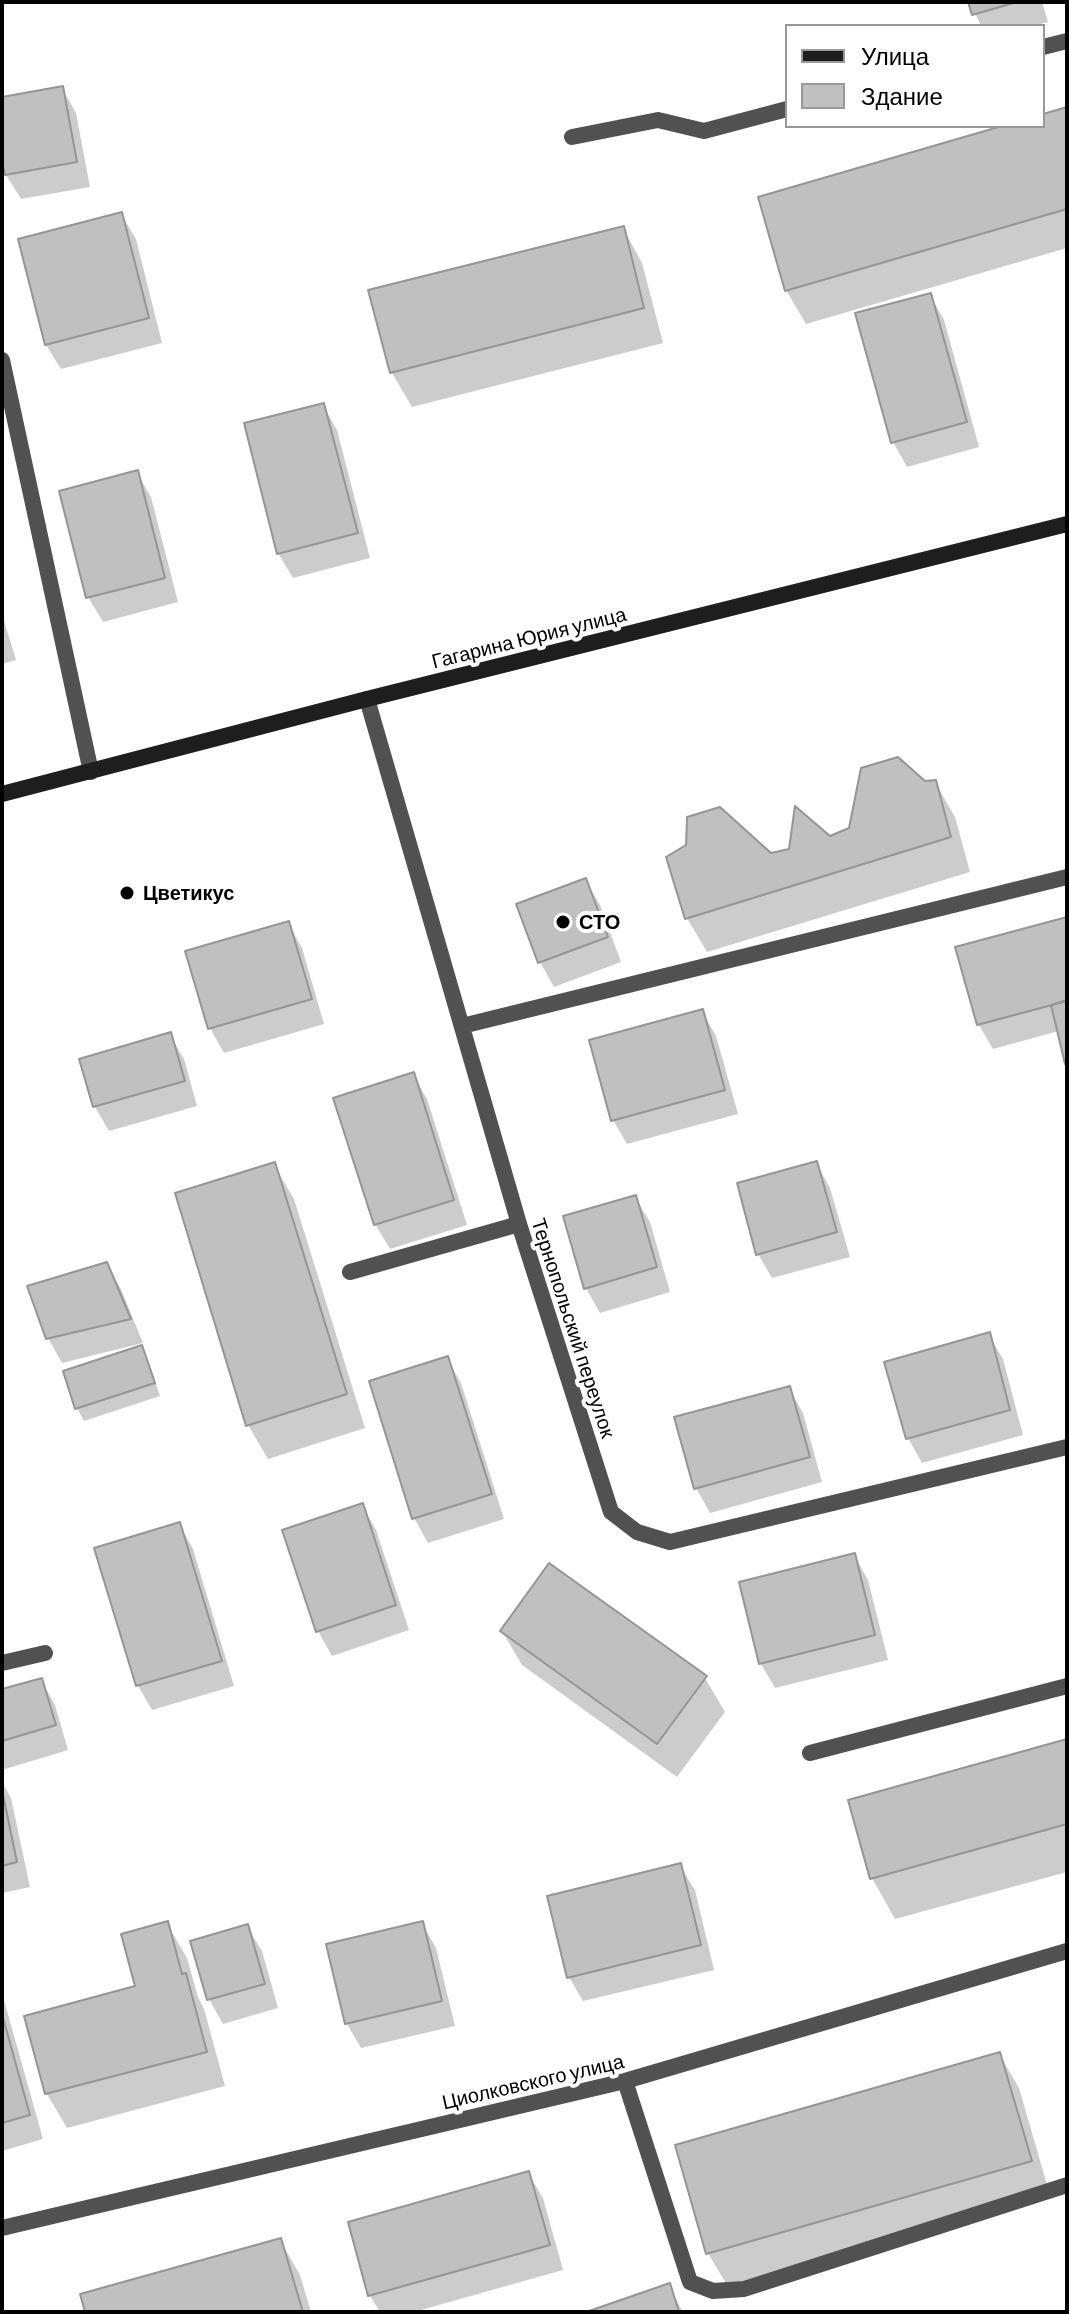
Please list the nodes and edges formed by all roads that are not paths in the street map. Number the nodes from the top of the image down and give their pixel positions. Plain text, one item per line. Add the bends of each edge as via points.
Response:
1 (1067, 41) edge
2 (1045, 46) edge
3 (785, 110) edge
4 (572, 137) dead end
5 (2, 360) edge
6 (1067, 524) edge
7 (367, 699) junction
8 (91, 772) junction
9 (2, 794) edge
10 (1067, 877) edge
11 (462, 1026) junction
12 (519, 1224) junction
13 (350, 1272) dead end
14 (1067, 1447) edge
15 (45, 1653) dead end
16 (2, 1663) edge
17 (1067, 1686) edge
18 (810, 1753) dead end
19 (1067, 1951) edge
20 (625, 2081) junction
21 (1067, 2185) edge
22 (2, 2228) edge

1 - 2 street
3 - 4 street via 704,131 658,120
5 - 8 street
6 - 7 main road, Гагарина Юрия улица
7 - 8 main road, Гагарина Юрия улица
7 - 11 street, Тернопольский переулок
8 - 9 main road, Гагарина Юрия улица
10 - 11 street
11 - 12 street, Тернопольский переулок
12 - 13 street
12 - 14 street, Тернопольский переулок via 611,1512 637,1532 670,1542
15 - 16 street
17 - 18 street
19 - 20 street, Циолковского улица
20 - 21 street via 690,2282 713,2291 744,2289
20 - 22 street, Циолковского улица

